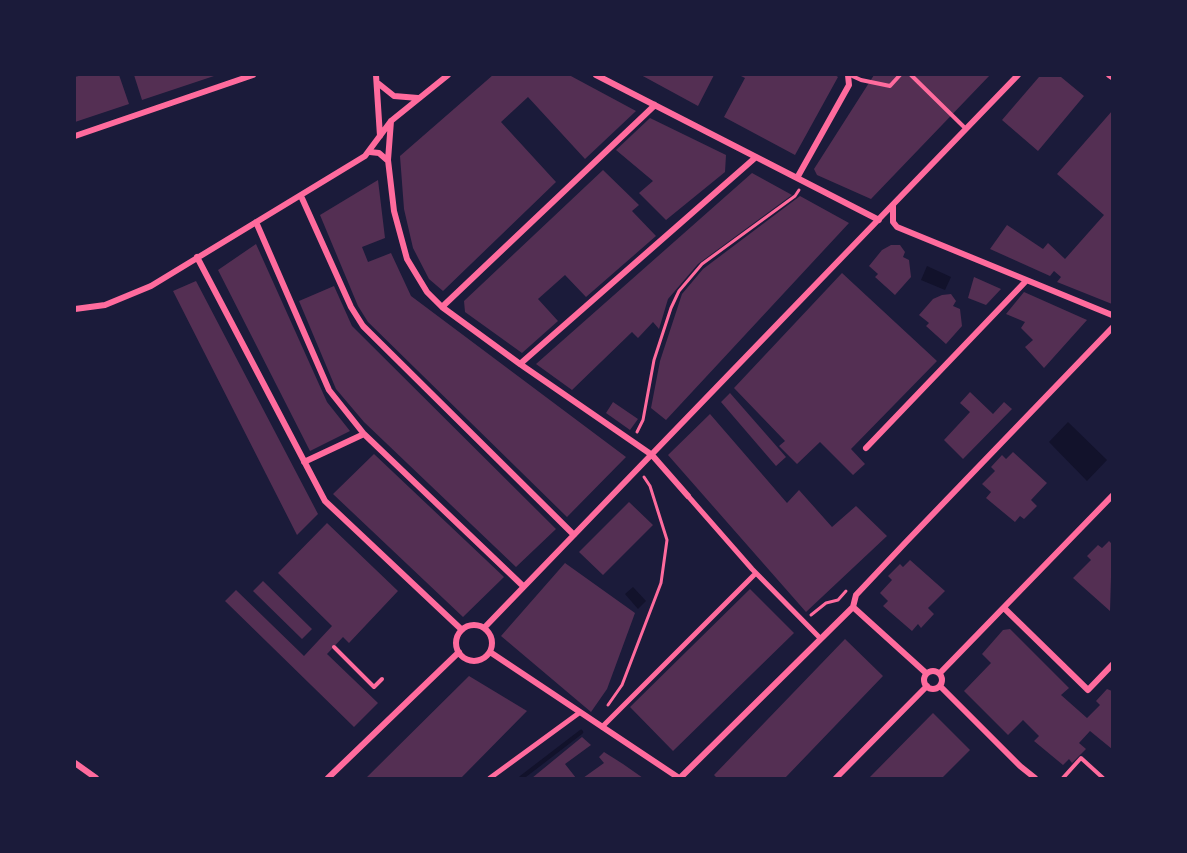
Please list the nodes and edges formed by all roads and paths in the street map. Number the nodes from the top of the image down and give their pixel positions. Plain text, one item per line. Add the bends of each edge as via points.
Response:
1 (254, 75) edge
2 (375, 75) edge
3 (448, 75) edge
4 (596, 75) edge
5 (849, 75) edge
6 (900, 75) edge
7 (911, 75) edge
8 (1018, 75) edge
9 (378, 84) junction
10 (419, 98) junction
11 (655, 105) junction
12 (391, 121) junction
13 (965, 128) junction
14 (75, 136) edge
15 (380, 136) junction
16 (370, 152) junction
17 (756, 157) junction
18 (388, 160) junction
19 (797, 178) junction
20 (804, 182) junction
21 (301, 196) junction
22 (894, 204) junction
23 (879, 220) junction
24 (256, 222) junction
25 (197, 258) junction
26 (1025, 282) junction
27 (442, 307) junction
28 (75, 309) edge
29 (1112, 315) edge
30 (1112, 328) edge
31 (520, 364) junction
32 (364, 434) junction
33 (632, 443) junction
34 (866, 448) dead end
35 (652, 455) junction
36 (304, 462) junction
37 (639, 470) junction
38 (688, 496) joint
39 (1111, 498) edge
40 (574, 535) junction
41 (756, 573) junction
42 (523, 586) junction
43 (850, 587) dead end
44 (853, 607) junction
45 (1004, 608) junction
46 (807, 618) dead end
47 (484, 628) junction
48 (462, 630) junction
49 (820, 638) junction
50 (334, 647) dead end
51 (459, 652) junction
52 (490, 652) junction
53 (1112, 666) edge
54 (927, 673) junction
55 (940, 673) junction
56 (382, 680) dead end
57 (927, 686) junction
58 (940, 686) junction
59 (615, 704) dead end
60 (608, 709) dead end
61 (579, 712) junction
62 (591, 720) junction
63 (602, 727) junction
64 (75, 763) edge
65 (96, 778) edge
66 (328, 778) edge
67 (490, 778) edge
68 (680, 778) edge
69 (836, 778) edge
70 (1035, 778) edge
71 (1063, 778) edge
72 (1103, 778) edge

1 - 14 street
2 - 9 street
3 - 10 street
4 - 11 street
5 - 6 lane via 890,86
5 - 19 street via 849,85
7 - 13 lane
8 - 13 street
9 - 10 street via 394,96
9 - 15 street
10 - 12 street
11 - 17 street
11 - 27 street
12 - 15 street
12 - 18 street
13 - 22 street
15 - 16 street
16 - 18 street
16 - 21 street
17 - 19 street
17 - 31 street
18 - 27 street via 394,211 407,259 427,292
19 - 20 street
20 - 23 street
20 - 33 path via 795,196 702,264 680,291 654,360 643,420
21 - 24 street
21 - 40 street via 363,326
22 - 23 street
22 - 26 street via 891,213 897,227
23 - 35 street
24 - 25 street
24 - 32 street via 329,390
25 - 28 street via 151,286 105,304
25 - 36 street
26 - 29 street
26 - 34 street
27 - 31 street
30 - 44 street via 856,595
31 - 33 street
32 - 36 street
32 - 42 street
33 - 35 street
35 - 37 street
35 - 38 street
36 - 48 street via 325,501
37 - 40 street
37 - 62 path via 650,486 667,540 662,583 622,686 601,714
38 - 41 street
39 - 45 street
40 - 42 street
41 - 49 street
41 - 63 street
42 - 47 street
43 - 46 path via 838,600 826,603
44 - 49 street
44 - 54 street
45 - 53 street via 1088,690
45 - 55 street
47 - 48 street via 475,625
47 - 52 street via 491,639
48 - 51 street via 457,638
49 - 68 street
50 - 56 lane via 374,687
51 - 52 street via 475,662
51 - 66 street
52 - 61 street
54 - 55 street
54 - 57 street
55 - 58 street
57 - 58 street
57 - 69 street
58 - 70 street
59 - 60 path
61 - 62 street
61 - 67 street
62 - 63 street
63 - 68 street
64 - 65 street
71 - 72 lane via 1082,758

